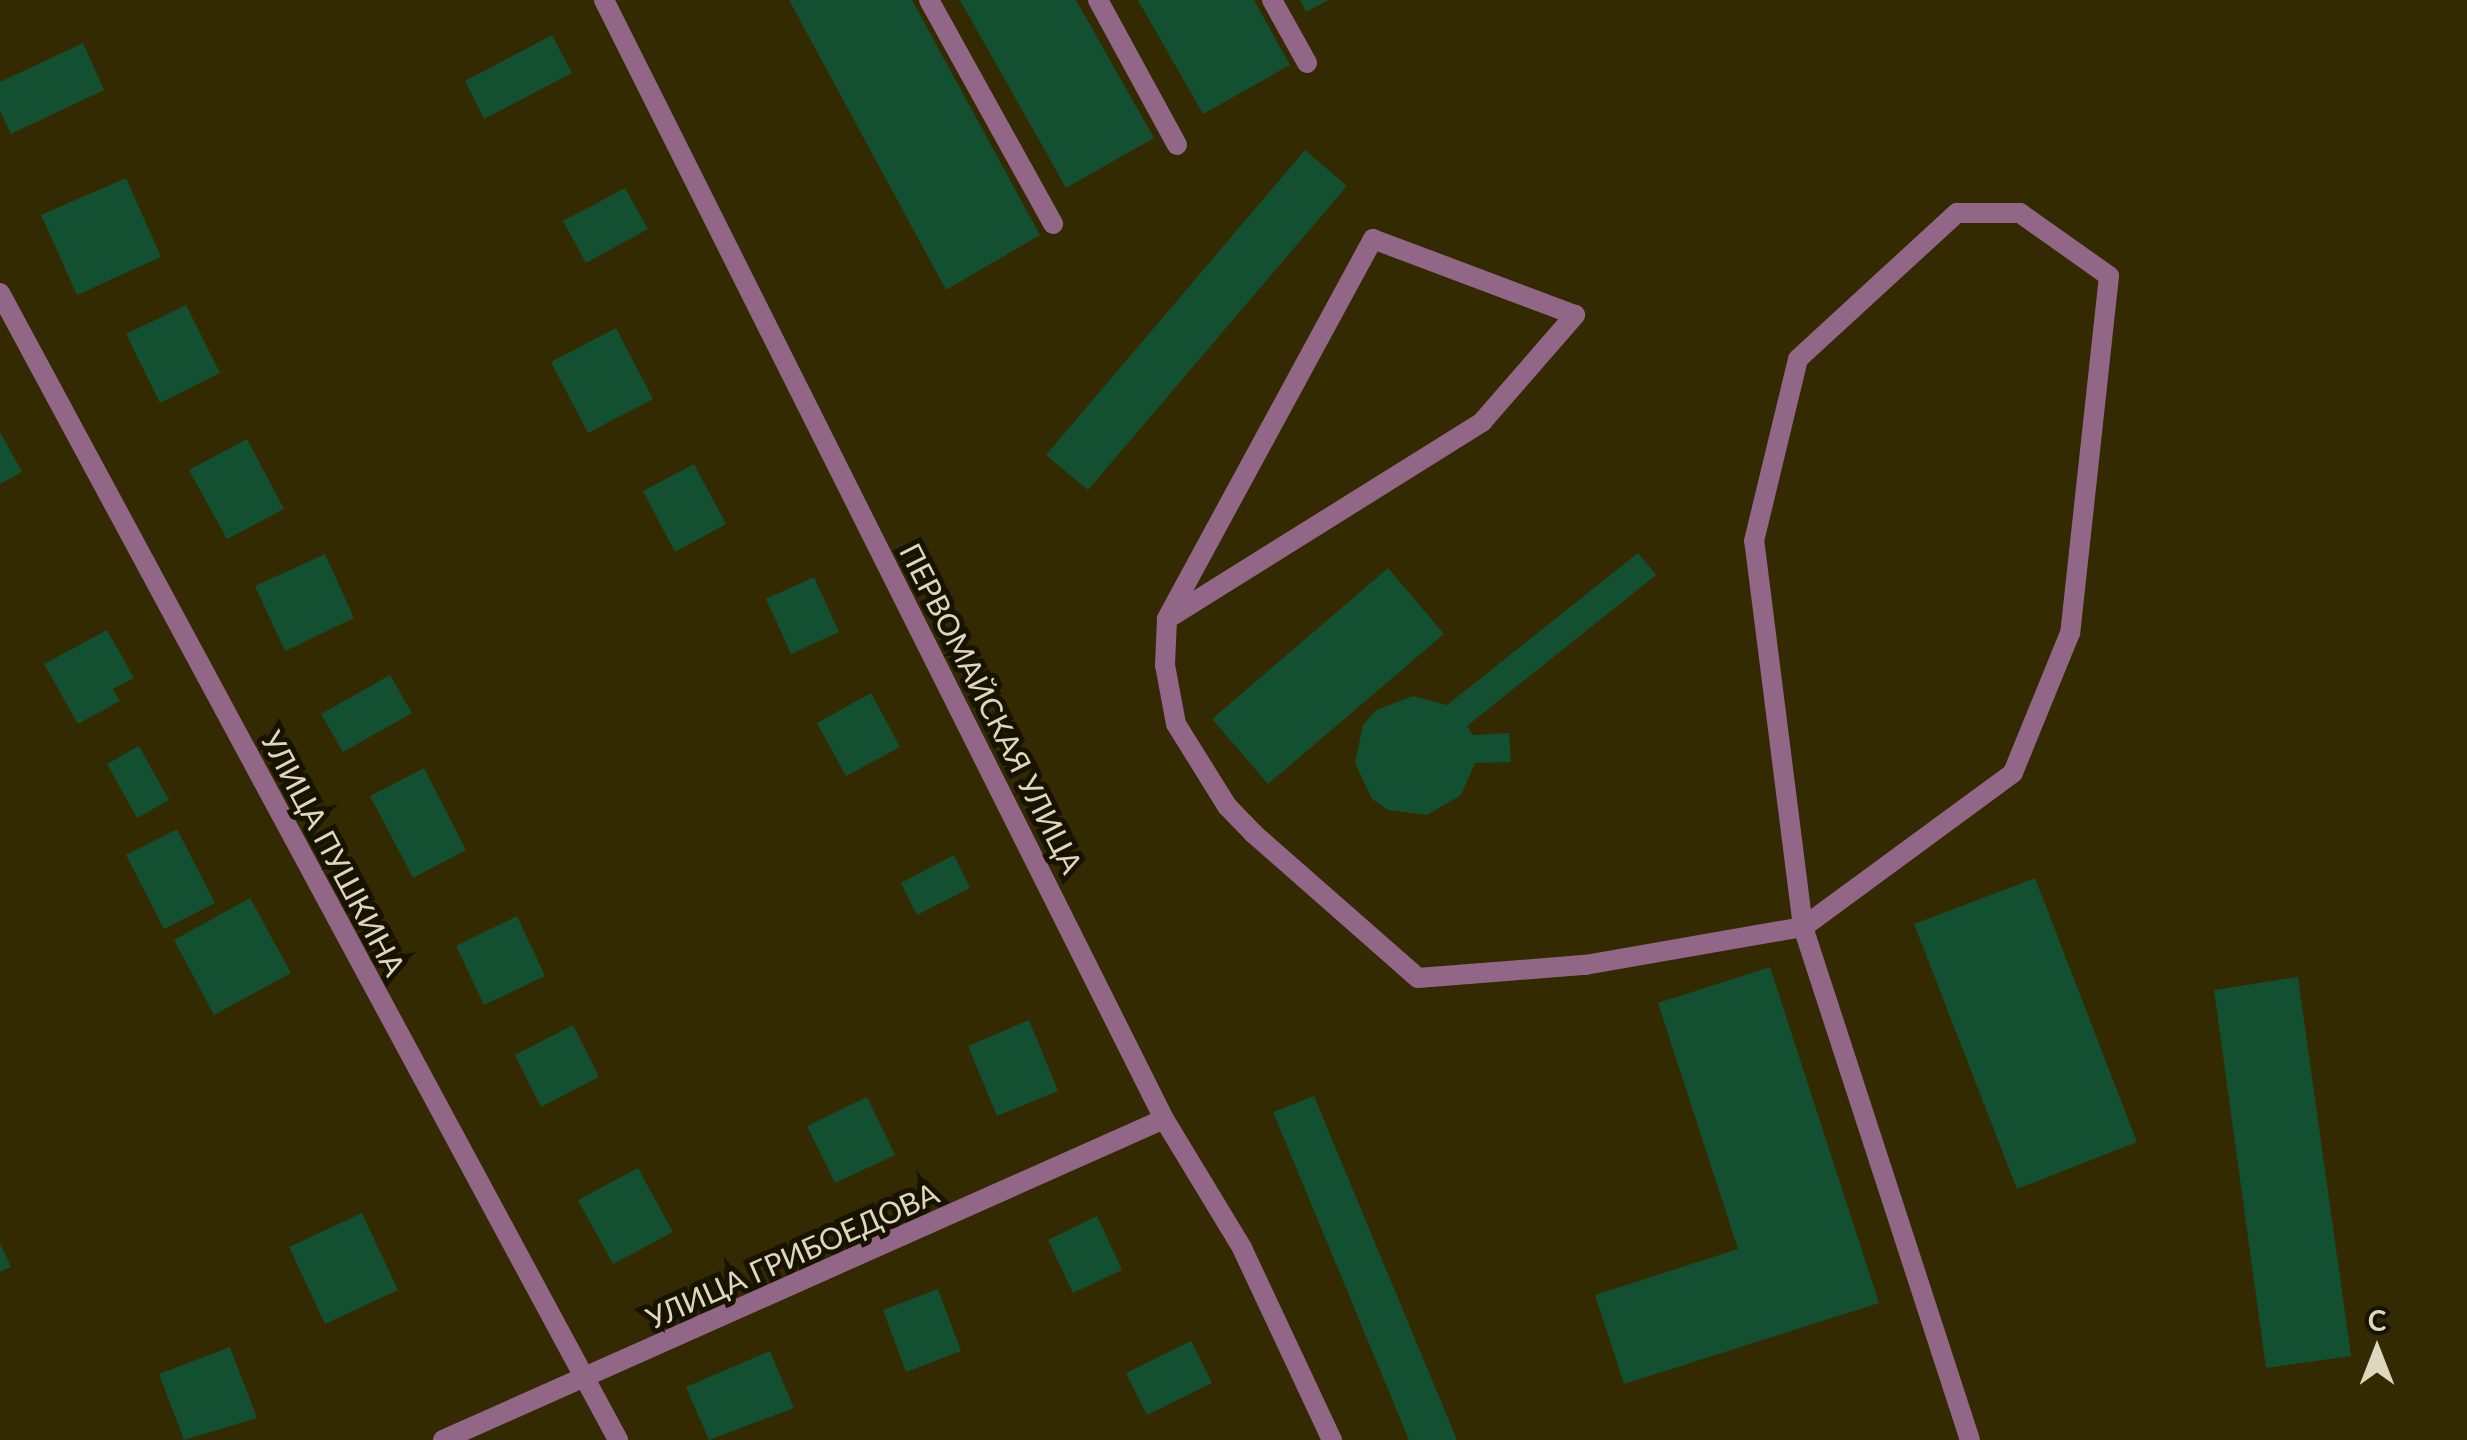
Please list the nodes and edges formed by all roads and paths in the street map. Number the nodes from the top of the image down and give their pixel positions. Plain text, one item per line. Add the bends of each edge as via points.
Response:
1 (604, 0) edge
2 (929, 0) edge
3 (1098, 0) edge
4 (1272, 0) edge
5 (1307, 63) dead end
6 (1177, 145) dead end
7 (1053, 224) dead end
8 (0, 293) edge
9 (1167, 619) junction
10 (1803, 927) junction
11 (1164, 1119) junction
12 (584, 1382) junction
13 (443, 1440) edge
14 (618, 1440) edge
15 (1332, 1440) edge
16 (1970, 1440) edge

1 - 11 street, ПЕРВОМАЙСКАЯ УЛИЦА
2 - 7 street
3 - 6 street
4 - 5 street
8 - 12 street, УЛИЦА ПУШКИНА
9 - 9 street via 1373,239 1575,316 1482,422
9 - 10 street via 1168,694 1186,746 1211,783 1285,865 1418,978 1585,965
10 - 10 street via 1754,541 1798,358 1957,213 2020,213 2110,276 2070,634 2013,773
10 - 16 street
11 - 12 street, УЛИЦА ГРИБОЕДОВА
11 - 15 street, ПЕРВОМАЙСКАЯ УЛИЦА via 1242,1248
12 - 13 street, УЛИЦА ГРИБОЕДОВА
12 - 14 street, УЛИЦА ПУШКИНА

